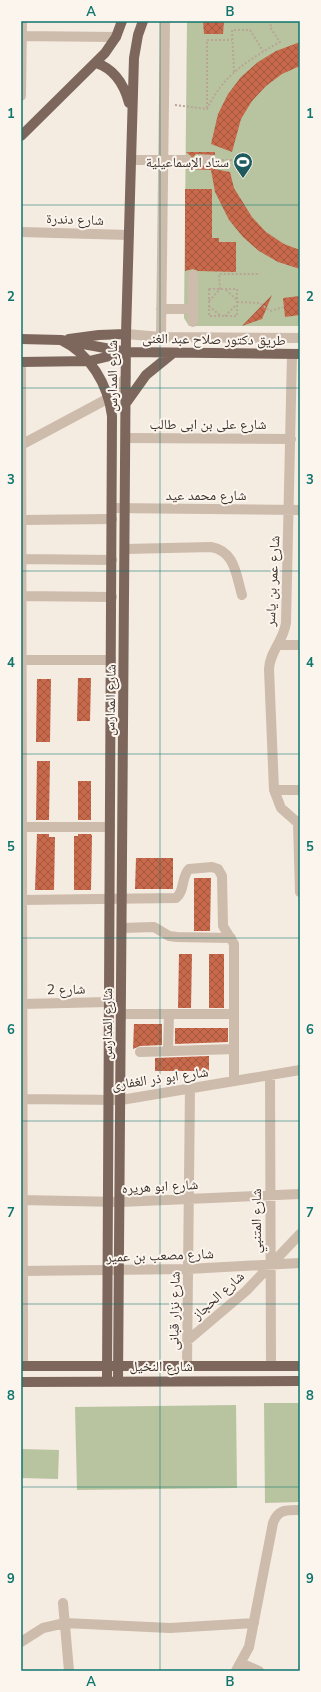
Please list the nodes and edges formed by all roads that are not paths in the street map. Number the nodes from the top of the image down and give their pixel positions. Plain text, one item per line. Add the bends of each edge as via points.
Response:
1 (22, 21) edge
2 (122, 21) edge
3 (144, 21) edge
4 (165, 21) edge
5 (21, 36) edge
6 (116, 37) junction
7 (96, 63) junction
8 (21, 96) edge
9 (132, 117) junction
10 (21, 136) edge
11 (131, 160) junction
12 (163, 160) junction
13 (186, 160) dead end
14 (199, 160) dead end
15 (213, 160) road end
16 (21, 232) edge
17 (129, 235) junction
18 (193, 275) dead end
19 (161, 309) junction
20 (193, 309) junction
21 (193, 322) dead end
22 (126, 334) junction
23 (161, 337) junction
24 (300, 338) edge
25 (21, 339) edge
26 (61, 340) junction
27 (127, 352) junction
28 (173, 353) junction
29 (296, 354) edge
30 (89, 361) junction
31 (21, 362) edge
32 (126, 377) junction
33 (109, 398) junction
34 (126, 402) junction
35 (126, 438) junction
36 (291, 439) junction
37 (21, 445) edge
38 (112, 508) junction
39 (126, 508) junction
40 (289, 509) junction
41 (300, 510) edge
42 (112, 519) junction
43 (21, 520) edge
44 (126, 549) junction
45 (21, 556) edge
46 (112, 560) junction
47 (242, 595) dead end
48 (22, 596) edge
49 (112, 597) junction
50 (279, 645) junction
51 (300, 646) edge
52 (22, 660) edge
53 (111, 660) junction
54 (274, 790) junction
55 (300, 790) edge
56 (21, 827) edge
57 (110, 828) junction
58 (300, 892) edge
59 (22, 897) edge
60 (110, 900) junction
61 (122, 900) junction
62 (122, 928) junction
63 (232, 938) junction
64 (109, 1002) junction
65 (22, 1004) junction
66 (122, 1014) junction
67 (169, 1014) junction
68 (233, 1014) junction
69 (234, 1049) junction
70 (168, 1051) junction
71 (140, 1052) dead end
72 (300, 1070) edge
73 (270, 1075) junction
74 (234, 1081) junction
75 (190, 1088) junction
76 (22, 1099) junction
77 (108, 1100) junction
78 (121, 1100) junction
79 (270, 1194) junction
80 (300, 1194) edge
81 (189, 1199) junction
82 (22, 1200) edge
83 (108, 1202) junction
84 (120, 1202) junction
85 (300, 1234) edge
86 (300, 1263) edge
87 (271, 1264) junction
88 (188, 1269) junction
89 (22, 1271) edge
90 (108, 1271) junction
91 (119, 1271) junction
92 (187, 1341) junction
93 (22, 1366) edge
94 (107, 1366) junction
95 (118, 1366) junction
96 (187, 1366) junction
97 (271, 1366) junction
98 (300, 1366) edge
99 (107, 1380) junction
100 (118, 1380) junction
101 (300, 1381) edge
102 (21, 1382) edge
103 (300, 1510) edge
104 (63, 1603) dead end
105 (65, 1623) junction
106 (254, 1623) junction
107 (21, 1642) edge
108 (239, 1667) edge
109 (69, 1671) edge
110 (258, 1671) edge

1 - 5 street
2 - 6 main road
3 - 9 main road, شارع المدارس via 138,35 134,58
4 - 12 street
5 - 6 street
5 - 8 street
6 - 7 main road
7 - 9 main road via 109,69 120,80 127,95
7 - 10 main road
9 - 11 main road, شارع المدارس
11 - 12 street
11 - 17 main road, شارع المدارس
12 - 13 street
12 - 19 street
14 - 15 street
16 - 17 street, شارع دندرة
17 - 22 main road, شارع المدارس
18 - 20 street
19 - 20 street
19 - 23 street
20 - 21 street
22 - 23 street
22 - 26 main road
22 - 27 main road, شارع المدارس
23 - 24 street
25 - 26 main road, طريق دكتور صلاح عبد الغنى
26 - 27 main road, طريق دكتور صلاح عبد الغنى
26 - 30 main road, شارع المدارس via 76,348
27 - 28 main road, طريق دكتور صلاح عبد الغنى
27 - 30 main road, طريق دكتور صلاح عبد الغنى
27 - 32 main road, شارع المدارس
28 - 29 main road, طريق دكتور صلاح عبد الغنى
28 - 34 main road via 146,375
29 - 36 street, شارع عمر بن ياسر
30 - 31 main road, طريق دكتور صلاح عبد الغنى
30 - 33 main road, شارع المدارس
31 - 37 street
32 - 33 street
32 - 34 main road, شارع المدارس
33 - 37 street
33 - 38 main road, شارع المدارس via 112,416
34 - 35 main road, شارع المدارس
35 - 36 street, شارع على بن ابى طالب
35 - 39 main road, شارع المدارس
36 - 40 street, شارع عمر بن ياسر
37 - 43 street
38 - 39 street, شارع محمد عيد
38 - 42 main road, شارع المدارس
39 - 40 street, شارع محمد عيد
39 - 44 main road, شارع المدارس
40 - 41 street, شارع محمد عيد
40 - 50 street, شارع عمر بن ياسر via 286,623
42 - 43 street
42 - 46 main road, شارع المدارس
43 - 45 street
44 - 47 street via 211,547 221,550 232,562
44 - 61 main road, شارع المدارس
45 - 46 street
45 - 48 street
46 - 49 main road, شارع المدارس
48 - 49 street
48 - 52 street
49 - 53 main road, شارع المدارس
50 - 51 street
50 - 54 street, شارع عمر بن ياسر via 271,656 269,669
52 - 53 street
52 - 56 street
53 - 57 main road, شارع المدارس
54 - 55 street
54 - 58 street, شارع عمر بن ياسر via 281,808 298,822
56 - 57 street
56 - 59 street
57 - 60 main road, شارع المدارس
59 - 60 street
59 - 65 street
60 - 61 street
60 - 64 main road, شارع المدارس
61 - 62 main road, شارع المدارس
61 - 63 street via 176,898 180,894 189,869 215,867 222,876 223,926
62 - 63 street via 154,927 177,937
62 - 66 main road, شارع المدارس
63 - 68 street
64 - 65 street, شارع 2
64 - 77 main road, شارع المدارس
65 - 76 street
66 - 67 street
66 - 78 main road, شارع المدارس
67 - 68 street
67 - 70 street
68 - 69 street
69 - 70 street
69 - 74 street
70 - 71 street
72 - 73 street, شارع ابو ذر الغفارى
73 - 74 street, شارع ابو ذر الغفارى
73 - 79 street, شارع المتنبي
74 - 75 street, شارع ابو ذر الغفارى
75 - 78 street, شارع ابو ذر الغفارى
75 - 81 street, شارع نزار قبانى
76 - 77 street, شارع ابو ذر الغفارى
76 - 82 street
77 - 78 street, شارع ابو ذر الغفارى
77 - 83 main road, شارع المدارس
78 - 84 main road, شارع المدارس
79 - 80 street, شارع ابو هريره
79 - 81 street, شارع ابو هريره
79 - 87 street, شارع المتنبي
81 - 84 street, شارع ابو هريره
81 - 88 street, شارع نزار قبانى
82 - 83 street, شارع ابو هريره
82 - 89 street
83 - 84 street, شارع ابو هريره
83 - 90 main road, شارع المدارس
84 - 91 main road, شارع المدارس
85 - 87 street, شارع الحجاز
86 - 87 street, شارع مصعب بن عمير
87 - 88 street, شارع مصعب بن عمير
87 - 92 street, شارع الحجاز via 246,1291
87 - 97 street, شارع المتنبي
88 - 91 street, شارع مصعب بن عمير
88 - 92 street, شارع نزار قبانى
89 - 90 street, شارع مصعب بن عمير
89 - 93 street
90 - 91 street, شارع مصعب بن عمير
90 - 94 main road, شارع المدارس
91 - 95 main road, شارع المدارس
92 - 96 street, شارع نزار قبانى
93 - 94 main road, شارع النخيل
94 - 95 main road, شارع النخيل
94 - 99 main road, شارع المدارس
95 - 96 main road, شارع النخيل
95 - 100 main road, شارع المدارس
96 - 97 main road, شارع النخيل
97 - 98 main road, شارع النخيل
99 - 100 main road, شارع النخيل
99 - 102 main road, شارع النخيل
100 - 101 main road, شارع النخيل
103 - 106 street via 283,1510 276,1515
104 - 105 street
105 - 106 street via 170,1628
105 - 107 street via 43,1628
105 - 109 street
106 - 108 street via 249,1647
108 - 110 street

